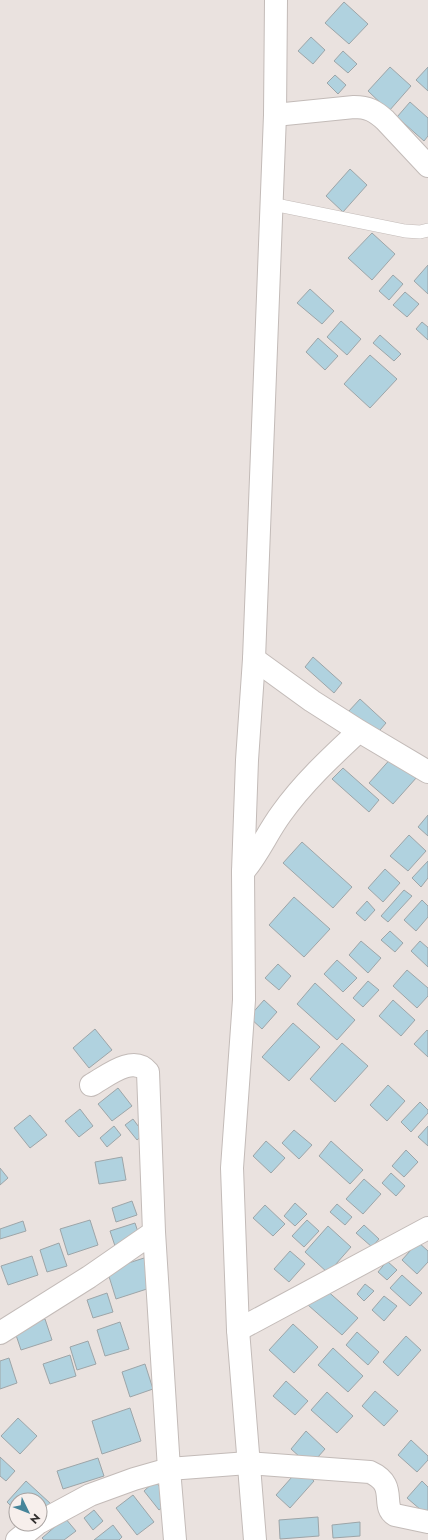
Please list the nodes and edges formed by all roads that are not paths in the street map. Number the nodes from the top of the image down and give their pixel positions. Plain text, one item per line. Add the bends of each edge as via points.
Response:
1 (276, 0) edge
2 (275, 115) junction
3 (428, 166) edge
4 (272, 204) junction
5 (428, 230) edge
6 (254, 659) junction
7 (359, 732) junction
8 (428, 772) edge
9 (243, 872) junction
10 (92, 1085) dead end
11 (428, 1228) edge
12 (154, 1232) junction
13 (238, 1330) junction
14 (0, 1333) edge
15 (244, 1463) junction
16 (171, 1469) junction
17 (48, 1518) edge
18 (428, 1522) edge
19 (27, 1532) edge
20 (17, 1540) edge
21 (175, 1540) edge
22 (255, 1540) edge

1 - 2 street
2 - 3 street via 354,107 368,108 385,120
2 - 4 street
4 - 5 lane via 405,231
4 - 6 street
6 - 7 street
6 - 9 street
7 - 8 street
7 - 9 street via 321,766 298,792
9 - 13 street via 244,1000 232,1168
10 - 12 street via 129,1065 138,1064 148,1072
11 - 13 street
12 - 14 street
12 - 16 street
13 - 15 street
15 - 16 street
15 - 18 street via 370,1472 381,1478 386,1485 392,1513
15 - 22 street
16 - 17 street via 134,1479 90,1496
16 - 21 street
19 - 20 street

